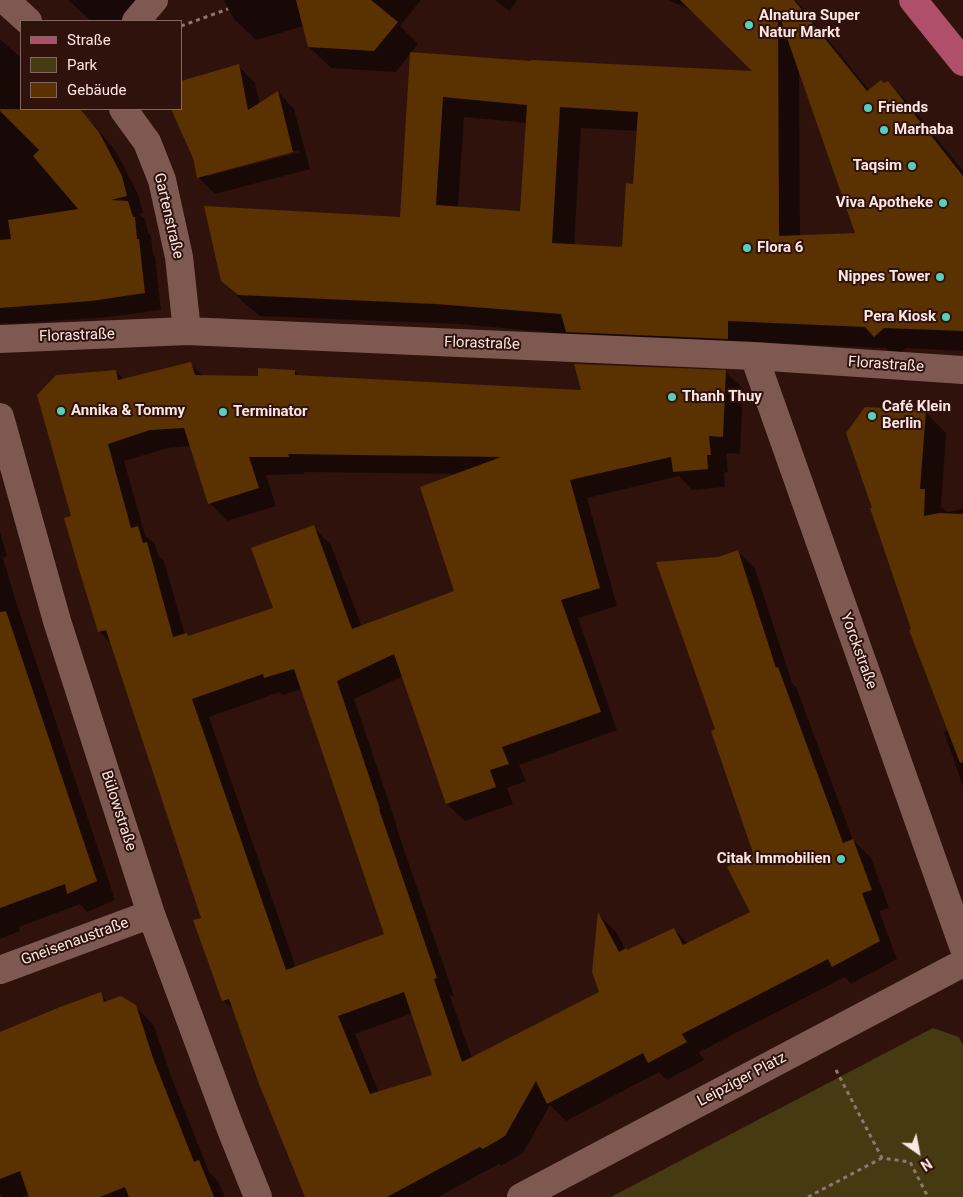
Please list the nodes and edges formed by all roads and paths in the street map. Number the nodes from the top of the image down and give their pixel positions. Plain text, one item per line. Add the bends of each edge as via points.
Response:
1 (5, 0) edge
2 (154, 0) edge
3 (913, 0) edge
4 (228, 9) dead end
5 (27, 20) edge
6 (137, 20) edge
7 (182, 26) edge
8 (963, 62) edge
9 (125, 110) edge
10 (187, 332) junction
11 (0, 339) edge
12 (754, 356) junction
13 (963, 370) edge
14 (0, 417) edge
15 (151, 914) junction
16 (963, 946) edge
17 (963, 963) edge
18 (0, 970) edge
19 (820, 1039) junction
20 (882, 1158) junction
21 (258, 1197) edge
22 (521, 1197) edge
23 (808, 1197) edge
24 (928, 1197) edge

1 - 5 street
2 - 6 street
3 - 8 main road
4 - 7 path
9 - 10 street, Gartenstraße via 147,142 162,180 179,257
10 - 11 street, Florastraße
10 - 12 street, Florastraße
12 - 13 street, Florastraße
12 - 16 street, Yorckstraße
14 - 15 street, Bülowstraße via 57,621
15 - 18 street, Gneisenaustraße
15 - 21 street, Bülowstraße
17 - 19 street, Leipziger Platz
19 - 20 path
19 - 22 street, Leipziger Platz
20 - 23 path
20 - 24 path via 910,1162

